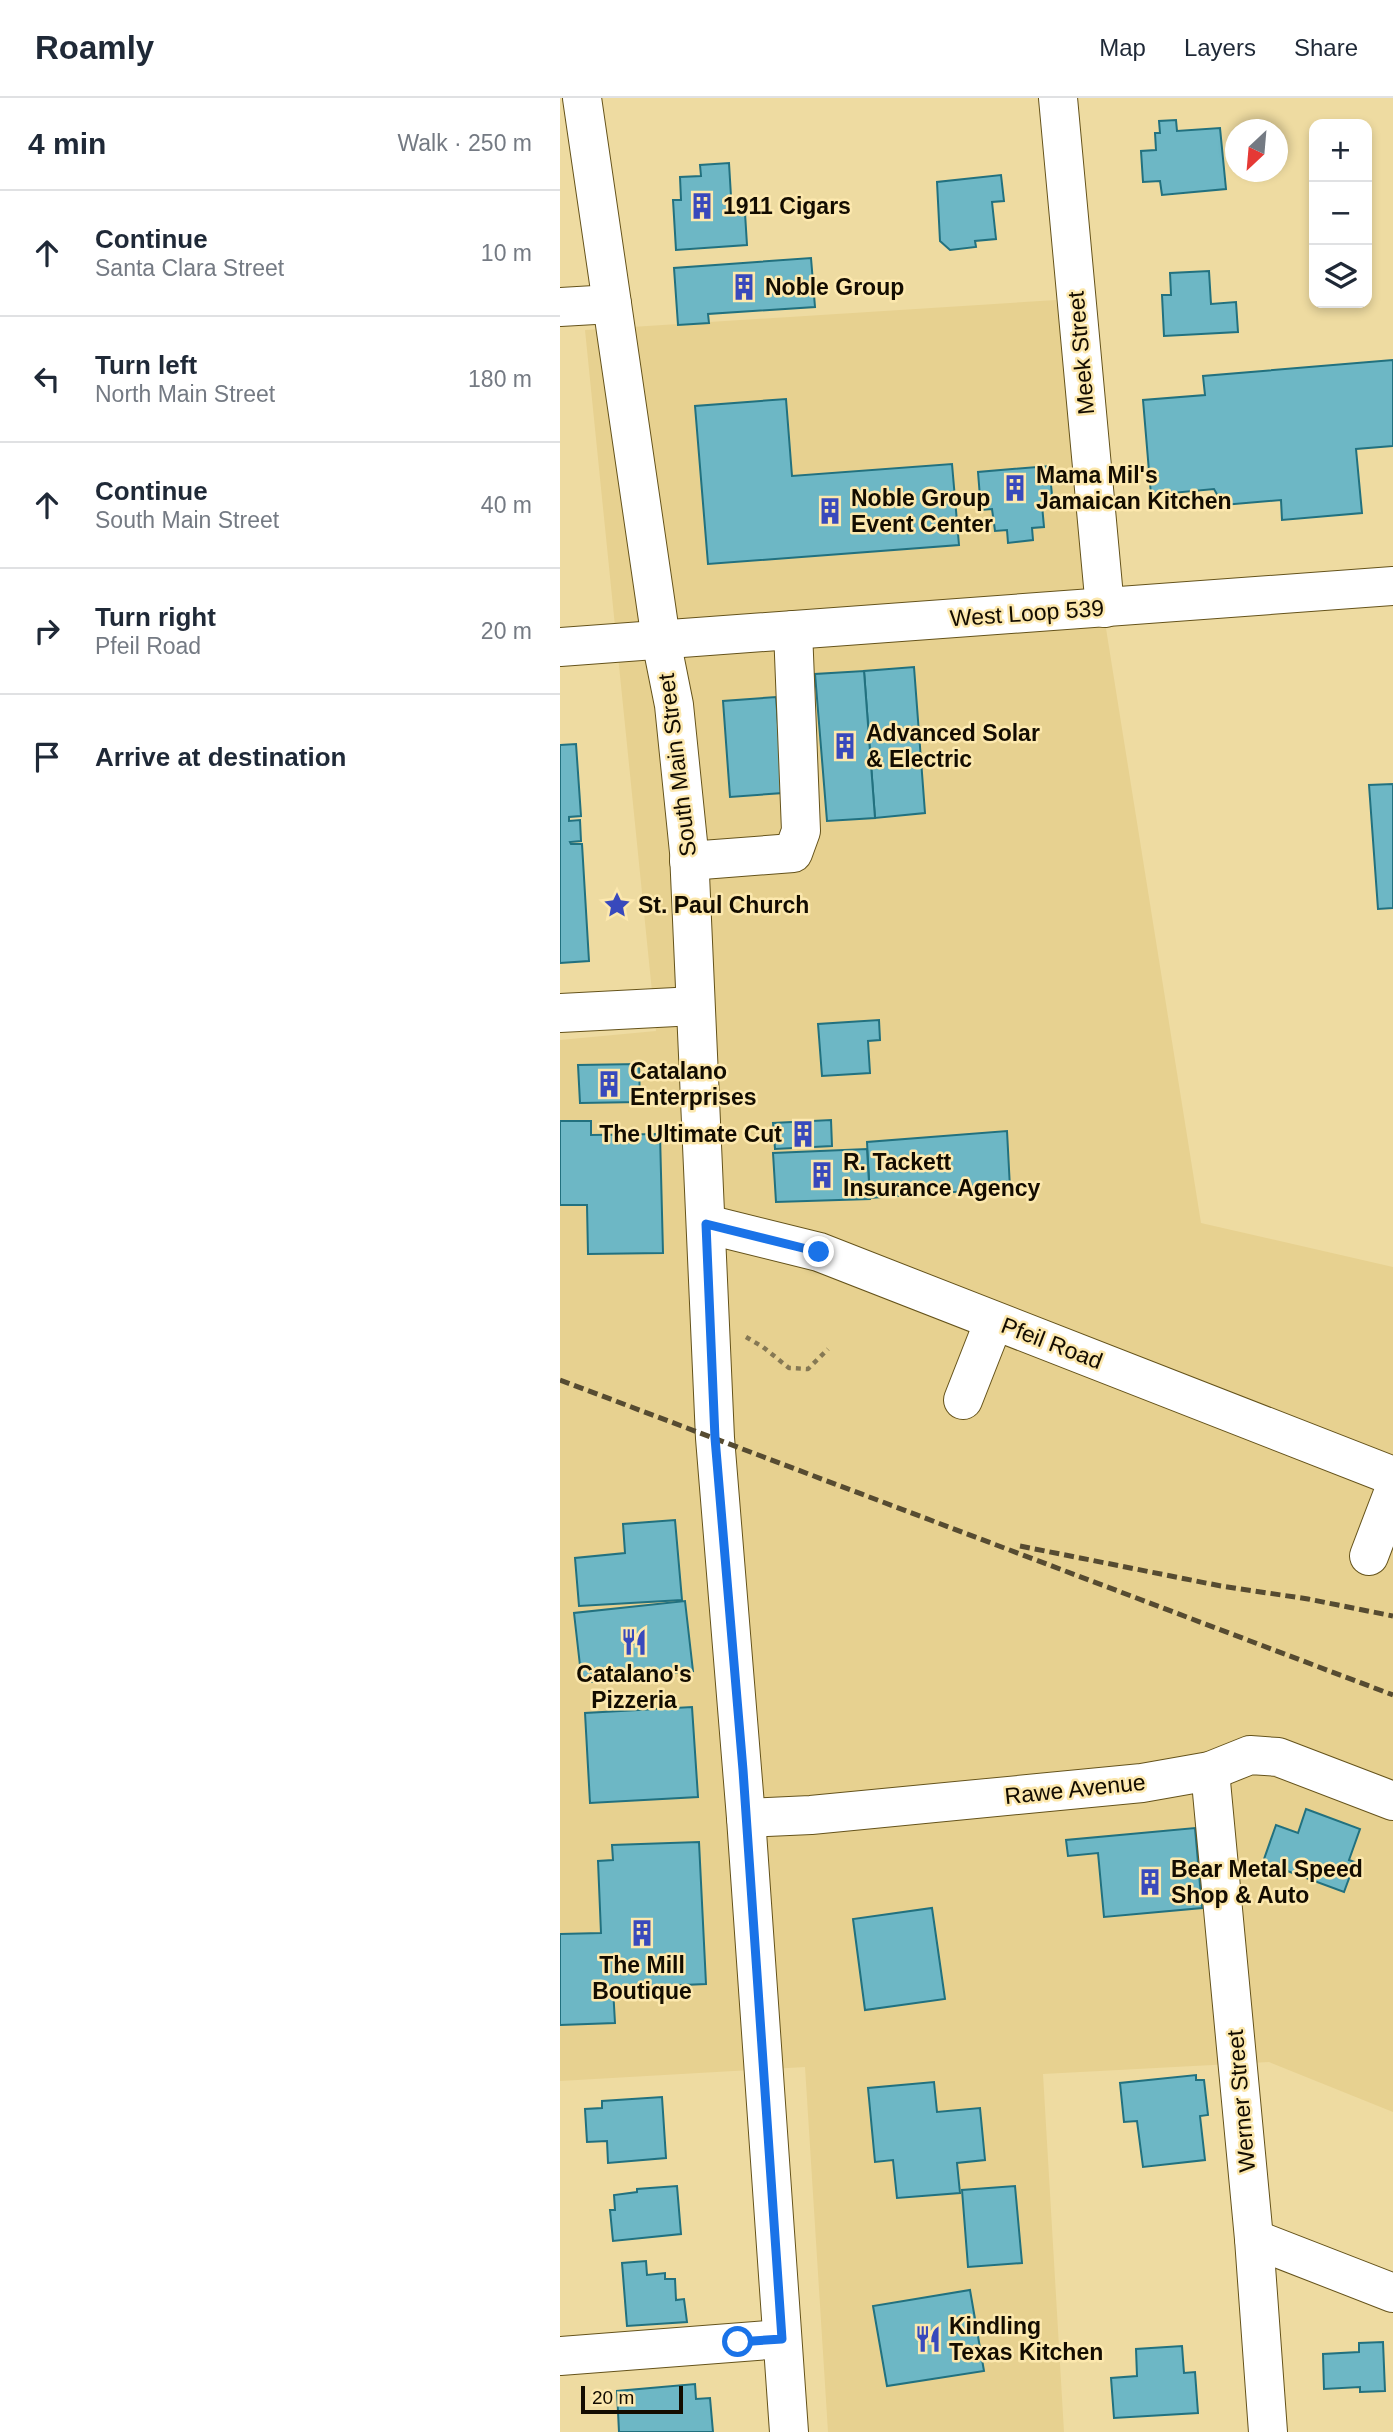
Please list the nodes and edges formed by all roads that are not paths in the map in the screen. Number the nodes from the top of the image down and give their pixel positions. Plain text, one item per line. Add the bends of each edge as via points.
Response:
1 (582, 98) edge
2 (1058, 98) edge
3 (612, 304) junction
4 (560, 307) edge
5 (1393, 586) edge
6 (1105, 608) junction
7 (793, 630) junction
8 (661, 640) junction
9 (560, 647) edge
10 (689, 861) junction
11 (695, 1006) junction
12 (560, 1013) edge
13 (706, 1224) junction
14 (994, 1321) junction
15 (962, 1400) dead end
16 (1393, 1476) edge
17 (1393, 1493) edge
18 (1369, 1556) dead end
19 (1210, 1771) junction
20 (1393, 1801) edge
21 (746, 1818) junction
22 (1254, 2239) junction
23 (1393, 2293) edge
24 (782, 2339) junction
25 (560, 2356) edge
26 (789, 2432) edge
27 (1268, 2432) edge

1 - 3 street, South Main Street
2 - 6 street, Meek Street
3 - 4 street
3 - 8 street, South Main Street
5 - 6 street, West Loop 539
6 - 7 street, West Loop 539
7 - 8 street, West Loop 539
7 - 10 street via 801,831 793,853
8 - 9 street, West Loop 539
8 - 10 street, South Main Street via 674,705
10 - 11 street, South Main Street
11 - 12 street
11 - 13 street, South Main Street
13 - 14 street, Pfeil Road via 819,1252
13 - 21 street, South Main Street via 715,1438
14 - 15 street
14 - 16 street, Pfeil Road
17 - 18 street
19 - 20 street, Rawe Avenue via 1250,1755 1278,1757
19 - 21 street, Rawe Avenue via 1142,1783
19 - 22 street, Werner Street
21 - 24 street, South Main Street
22 - 23 street
22 - 27 street, Werner Street
24 - 25 street
24 - 26 street, South Main Street

